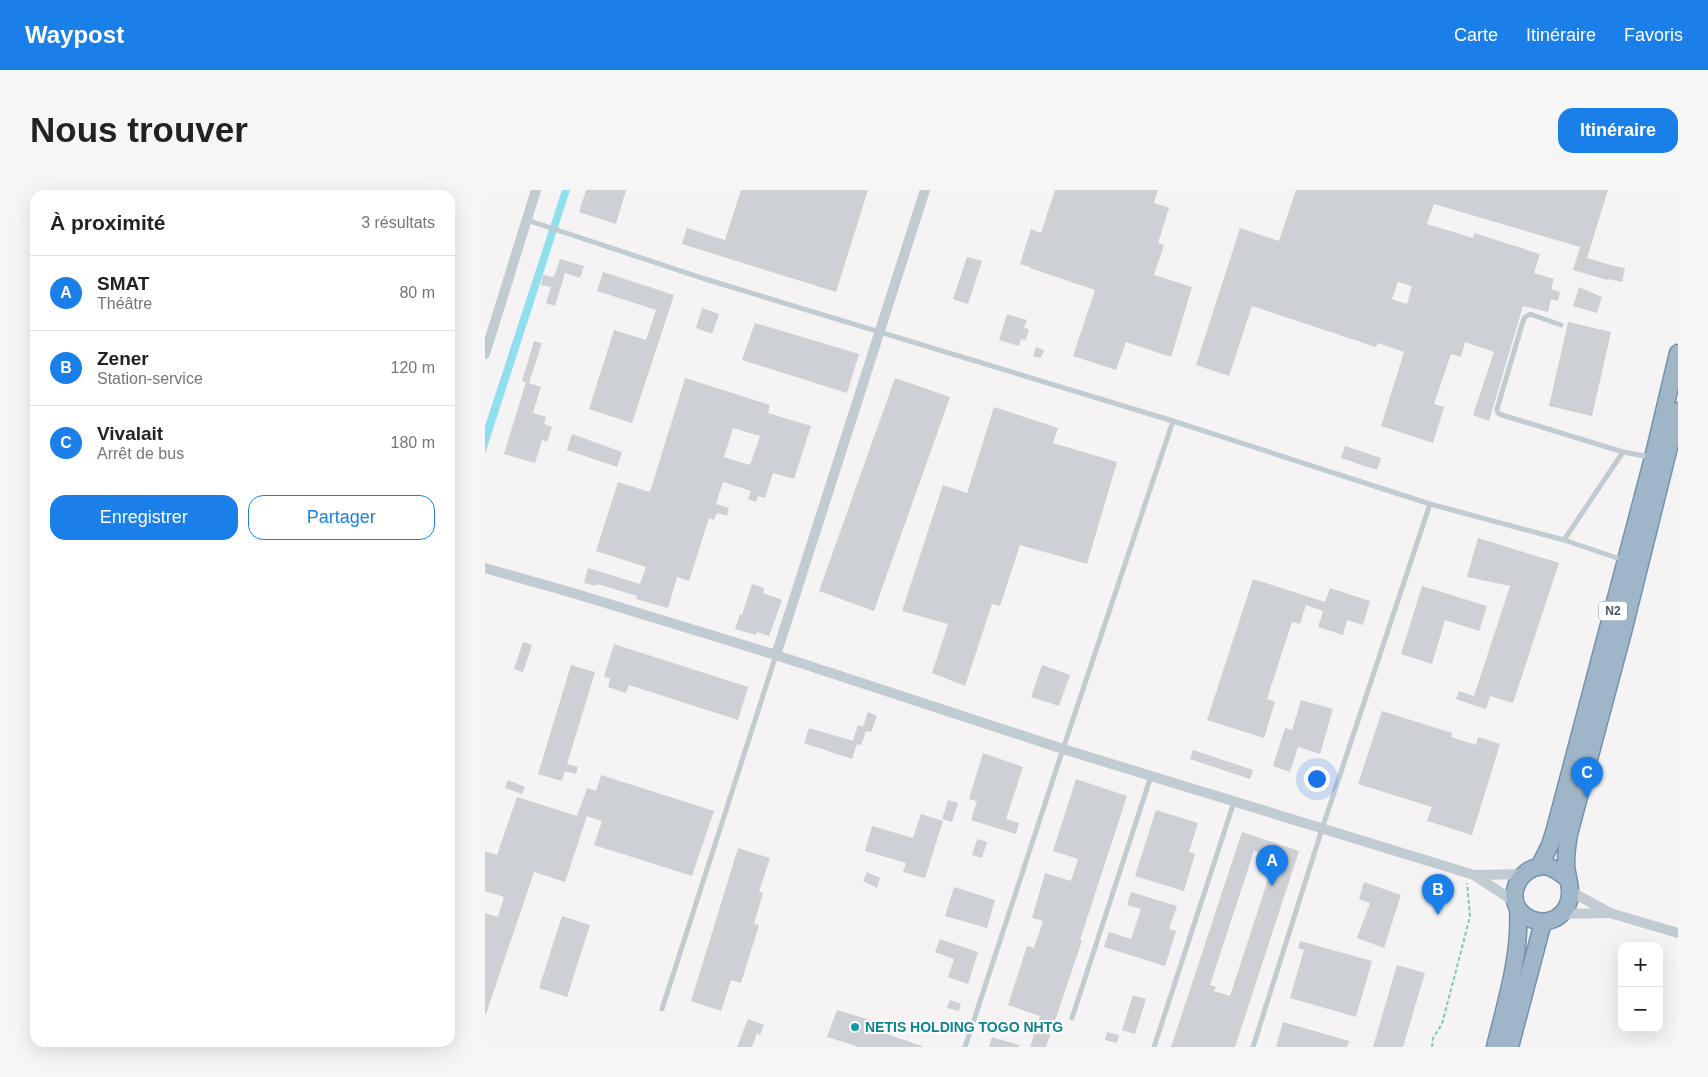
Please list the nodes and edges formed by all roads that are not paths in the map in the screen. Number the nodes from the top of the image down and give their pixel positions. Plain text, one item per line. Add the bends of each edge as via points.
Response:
1 (536, 190) edge
2 (925, 190) edge
3 (527, 220) junction
4 (485, 320) edge
5 (495, 324) junction
6 (1561, 325) dead end
7 (881, 332) junction
8 (1678, 353) edge
9 (485, 354) edge
10 (1678, 411) edge
11 (1173, 421) junction
12 (1623, 452) junction
13 (1653, 458) junction
14 (1430, 504) junction
15 (1564, 540) junction
16 (1626, 561) junction
17 (485, 568) edge
18 (775, 655) junction
19 (1063, 749) junction
20 (1151, 776) junction
21 (1234, 802) junction
22 (1322, 829) junction
23 (1539, 867) junction
24 (1470, 874) junction
25 (1523, 874) junction
26 (1569, 885) junction
27 (1517, 905) junction
28 (1610, 913) junction
29 (1563, 914) junction
30 (1543, 922) junction
31 (1678, 933) edge
32 (662, 1008) dead end
33 (1073, 1018) dead end
34 (965, 1047) edge
35 (1154, 1047) edge
36 (1253, 1047) edge
37 (1495, 1047) edge
38 (1510, 1047) edge

1 - 3 street
2 - 7 street
3 - 5 street
3 - 7 lane via 705,279
4 - 5 street
5 - 9 street
6 - 12 lane via 1530,314 1524,318 1497,409 1511,418
7 - 11 lane
7 - 18 street
8 - 13 highway, N2
10 - 26 highway, N2 via 1569,834 1566,852
11 - 14 lane
11 - 19 lane
12 - 13 lane
12 - 15 lane
13 - 16 highway, N2
14 - 15 lane
14 - 22 lane
15 - 16 lane
16 - 23 highway, N2 via 1555,828
17 - 18 street
18 - 19 street
18 - 32 lane
19 - 20 street
19 - 34 lane
20 - 21 street
20 - 33 lane
21 - 22 street
21 - 35 lane
22 - 24 street
22 - 36 lane
23 - 25 highway
23 - 26 highway via 1555,869
24 - 25 street
24 - 27 street
25 - 27 highway via 1515,887
26 - 28 street
26 - 29 highway via 1569,903
27 - 30 highway via 1528,919
27 - 37 highway via 1516,958
28 - 29 street
28 - 31 street
29 - 30 highway
30 - 38 highway

